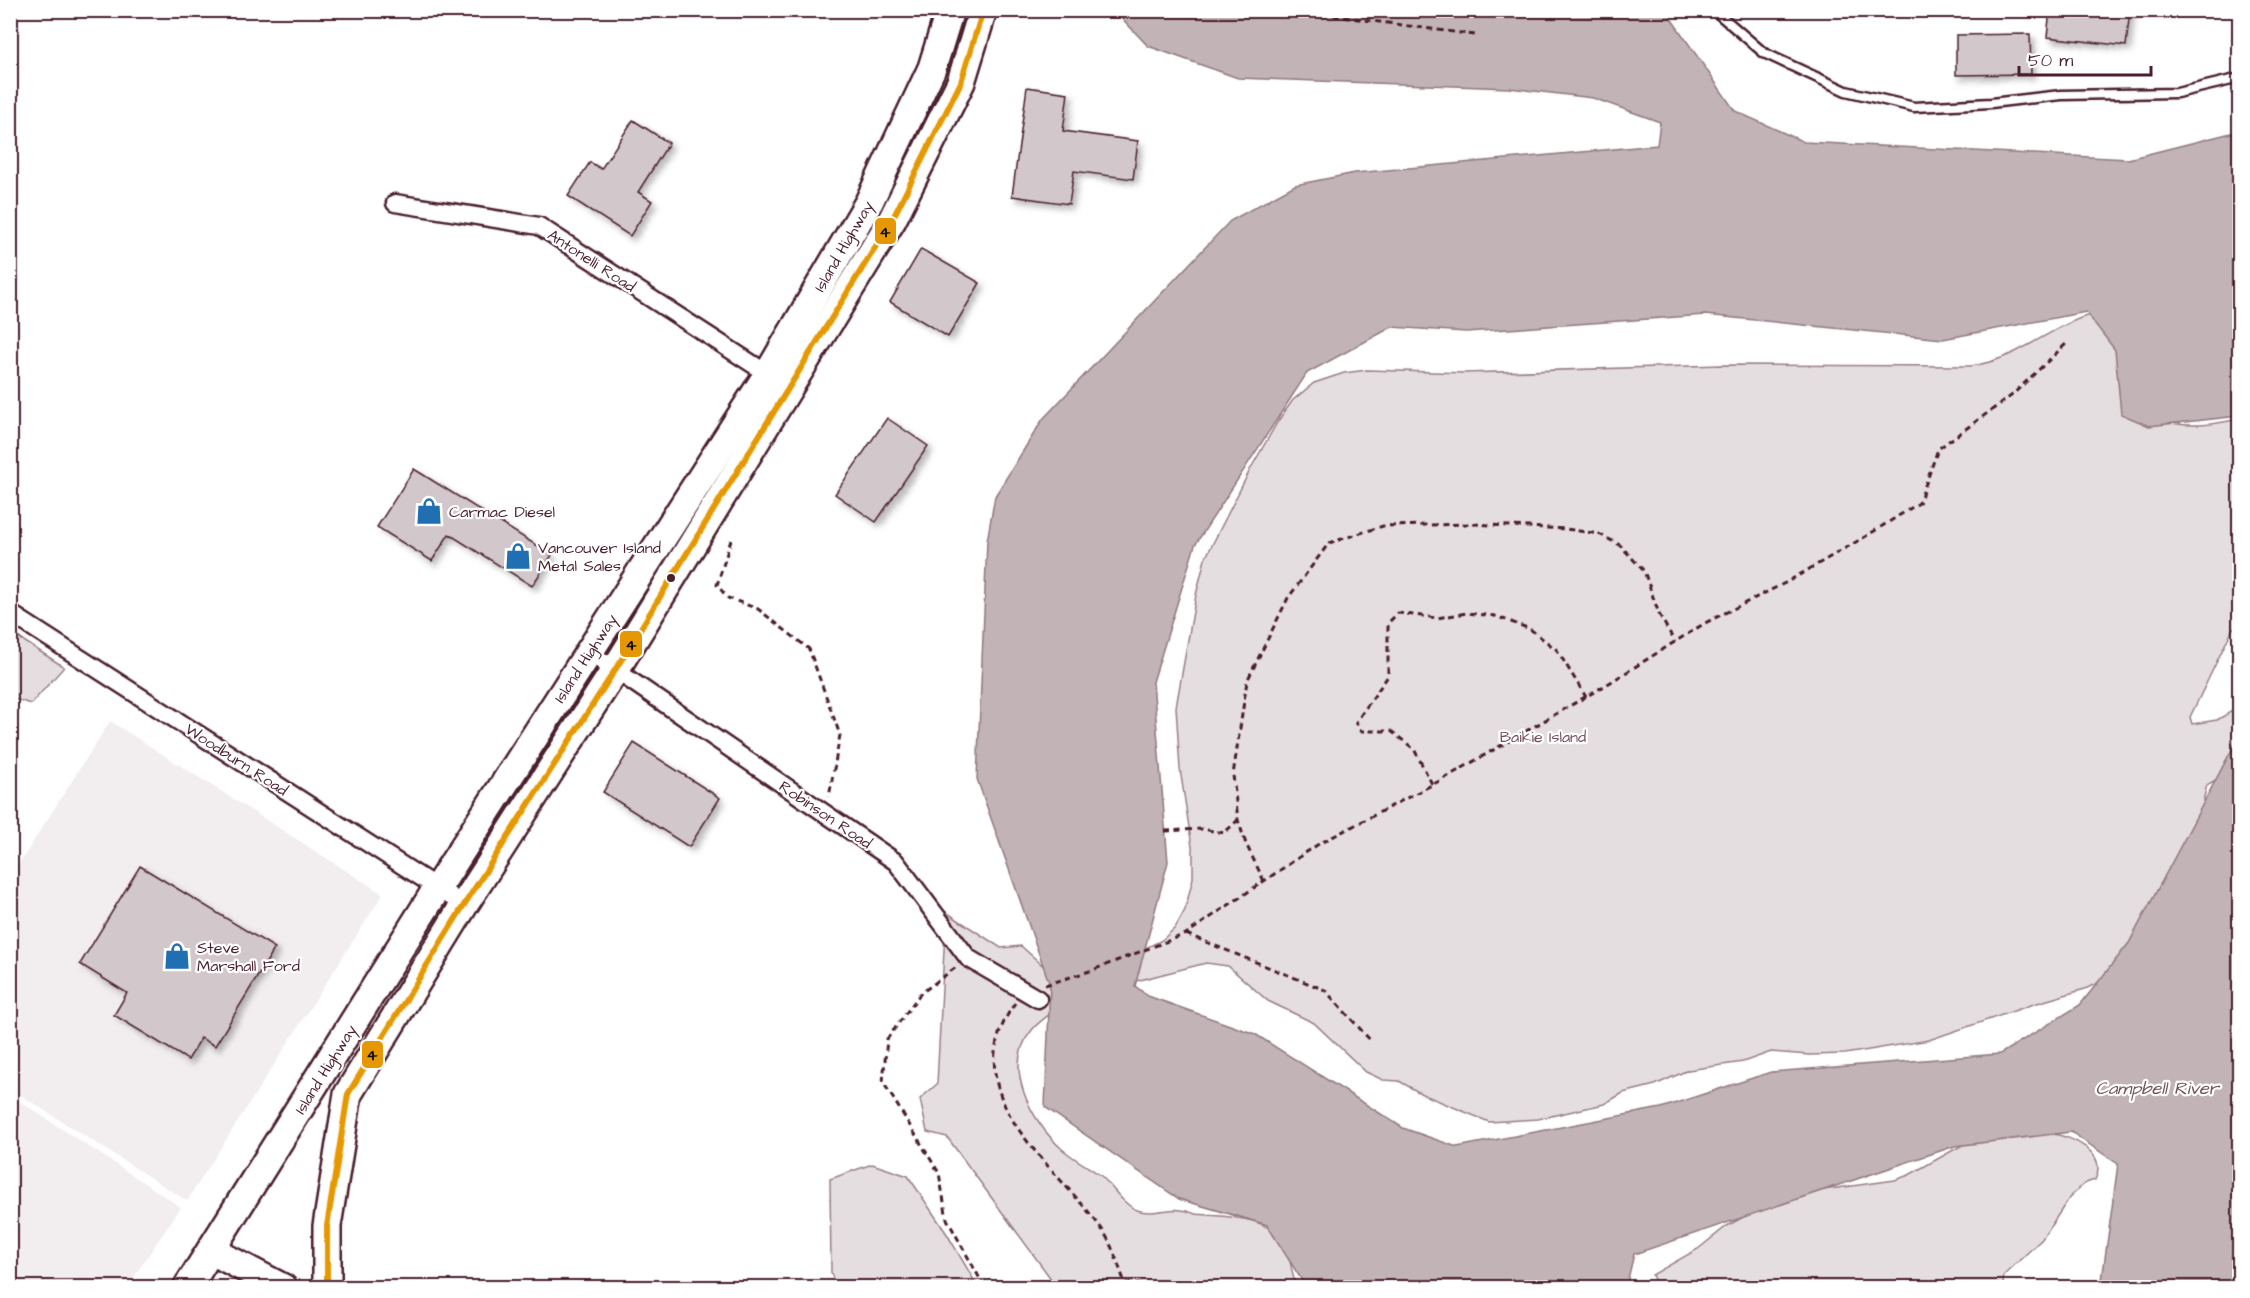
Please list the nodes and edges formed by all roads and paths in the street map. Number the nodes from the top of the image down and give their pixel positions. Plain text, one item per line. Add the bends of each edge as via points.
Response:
1 (950, 10) edge
2 (983, 10) edge
3 (1292, 10) edge
4 (1714, 10) edge
5 (1475, 35) dead end
6 (2240, 78) edge
7 (395, 203) dead end
8 (2068, 342) dead end
9 (768, 374) junction
10 (731, 540) dead end
11 (10, 614) edge
12 (1675, 642) junction
13 (589, 652) junction
14 (615, 670) junction
15 (1586, 697) junction
16 (1432, 784) junction
17 (827, 814) junction
18 (1238, 820) junction
19 (1165, 831) dead end
20 (1264, 881) junction
21 (438, 887) junction
22 (464, 905) junction
23 (1186, 934) junction
24 (968, 958) junction
25 (1023, 991) junction
26 (1038, 999) dead end
27 (1371, 1041) dead end
28 (212, 1251) junction
29 (187, 1287) edge
30 (283, 1287) edge
31 (327, 1287) edge
32 (985, 1287) edge
33 (1172, 1287) edge

1 - 9 main road, Island Highway via 932,68 869,202
2 - 14 main road, Island Highway via 961,82 892,220
3 - 5 path
4 - 6 lane via 1764,52 1846,92 1914,107 2061,95 2177,93
7 - 9 street, Antonelli Road via 539,226
8 - 12 path via 2011,396 1938,449 1918,503 1848,547
9 - 13 main road, Island Highway
10 - 17 path via 717,585 728,598 758,609 809,649 840,735
11 - 21 street, Woodburn Road
12 - 15 path
12 - 18 path via 1659,614 1644,571 1620,545 1599,534 1472,524 1383,526 1329,543 1288,598 1247,681 1233,775
13 - 14 street, Robinson Road
13 - 21 main road, Island Highway
14 - 17 street, Robinson Road
14 - 22 main road, Island Highway
15 - 16 path
15 - 16 path via 1557,651 1530,629 1495,616 1437,618 1398,614 1388,623 1388,676 1356,723 1361,731 1391,731 1414,749
16 - 20 path via 1317,845
17 - 24 street, Robinson Road via 896,862
18 - 19 path via 1224,833 1202,829
18 - 20 path
20 - 23 path
21 - 22 street, Woodburn Road
21 - 28 main road, Island Highway
22 - 31 main road, Island Highway via 348,1094 327,1226
23 - 25 path via 1090,971
23 - 27 path via 1325,990
24 - 25 street, Robinson Road
24 - 32 path via 920,994 887,1039 883,1082 939,1173 947,1219
25 - 26 street, Robinson Road
25 - 33 path via 1001,1023 994,1075 1013,1125 1102,1230 1125,1283
28 - 29 main road, Island Highway
28 - 30 main road

